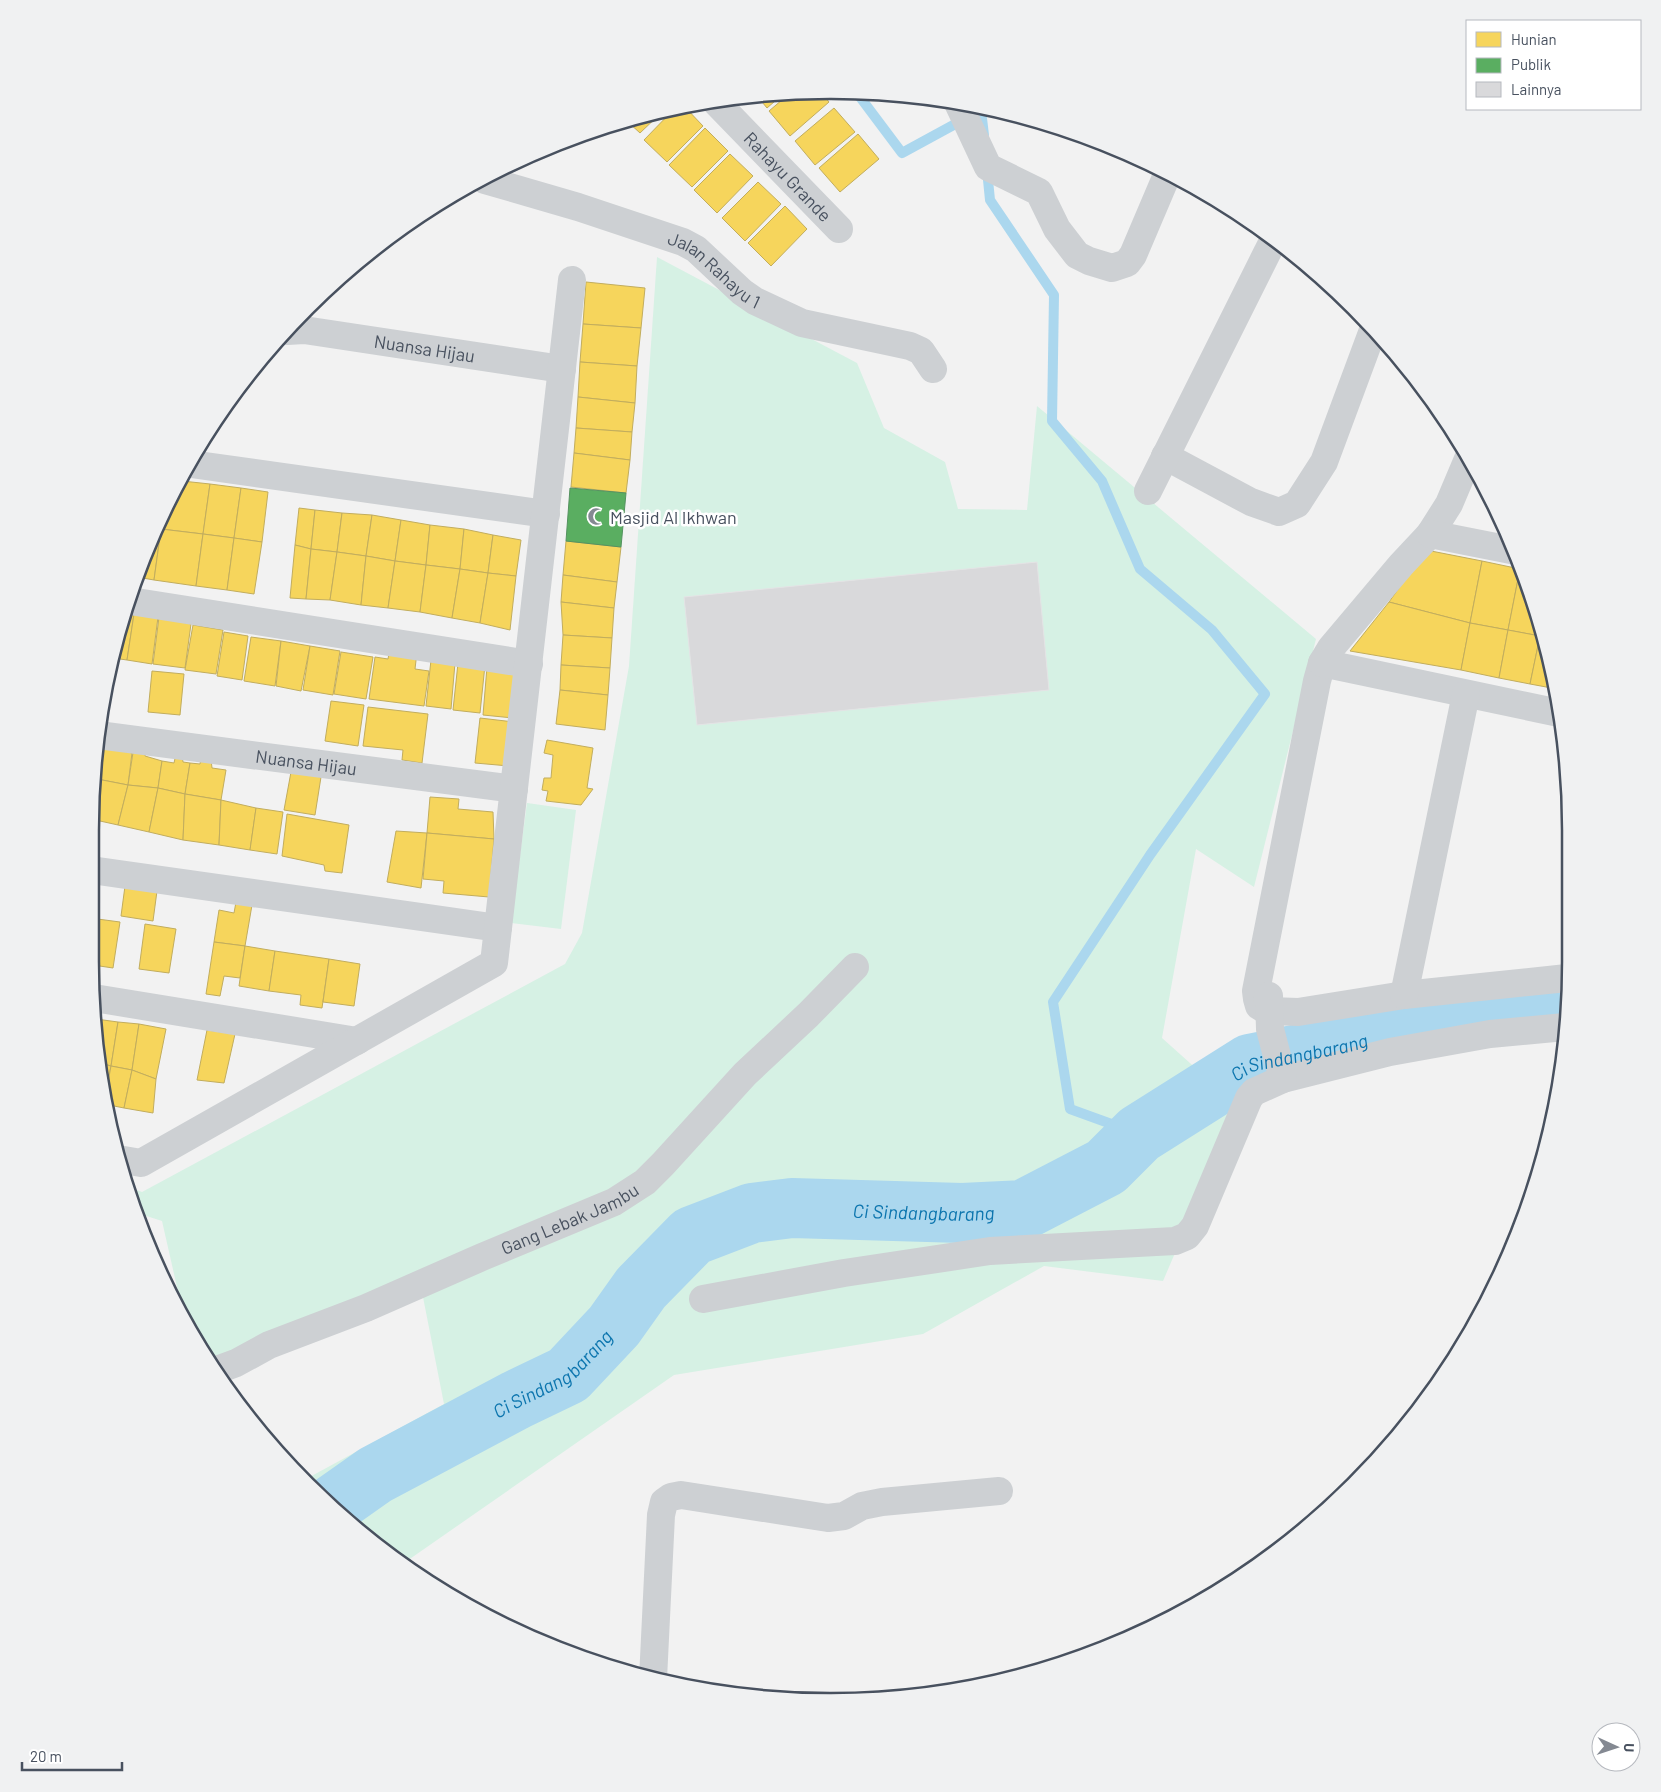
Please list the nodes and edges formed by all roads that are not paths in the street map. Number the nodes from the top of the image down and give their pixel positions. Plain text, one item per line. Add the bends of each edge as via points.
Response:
1 (721, 107) edge
2 (962, 111) edge
3 (1165, 180) edge
4 (492, 182) edge
5 (839, 230) dead end
6 (1270, 246) edge
7 (572, 280) dead end
8 (297, 330) edge
9 (1370, 337) edge
10 (562, 369) junction
11 (933, 369) dead end
12 (1165, 456) junction
13 (197, 465) edge
14 (1465, 467) edge
15 (1148, 491) dead end
16 (546, 514) junction
17 (1430, 534) junction
18 (1507, 549) edge
19 (136, 602) edge
20 (1322, 663) junction
21 (529, 664) junction
22 (1466, 694) junction
23 (1552, 711) edge
24 (105, 736) edge
25 (514, 790) junction
26 (99, 871) edge
27 (498, 928) junction
28 (855, 968) dead end
29 (1562, 979) edge
30 (1404, 995) junction
31 (100, 999) edge
32 (1264, 1017) junction
33 (1559, 1028) edge
34 (357, 1041) junction
35 (1282, 1076) junction
36 (127, 1160) edge
37 (703, 1299) dead end
38 (222, 1368) edge
39 (999, 1491) dead end
40 (652, 1671) edge

1 - 5 street, Rahayu Grande
2 - 3 street via 988,166 1039,192 1057,229 1077,255 1089,261 1112,268 1127,263
4 - 11 street, Jalan Rahayu 1 via 683,242 696,249 755,301 802,323 910,346 920,351
6 - 12 street
7 - 10 street
8 - 10 street, Nuansa Hijau
9 - 12 street via 1324,462 1298,504 1279,512 1251,502
10 - 16 street
12 - 15 street
13 - 16 street
14 - 17 street via 1449,504
16 - 21 street
17 - 18 street
17 - 20 street via 1331,648
19 - 21 street
20 - 22 street
20 - 32 street via 1256,991
21 - 25 street
22 - 23 street
22 - 30 street
24 - 25 street, Nuansa Hijau
25 - 27 street
26 - 27 street
27 - 34 street via 494,963
28 - 38 street, Gang Lebak Jambu via 745,1074 644,1182 614,1202 366,1308 269,1345
29 - 30 street
30 - 32 street via 1298,1012 1267,1011
31 - 34 street
32 - 35 street
33 - 35 street via 1490,1034
34 - 36 street via 141,1163
35 - 37 street via 1249,1098 1195,1226 1187,1236 1175,1241 990,1251
39 - 40 street via 882,1502 862,1506 844,1516 828,1518 681,1494 670,1497 664,1502 661,1515

